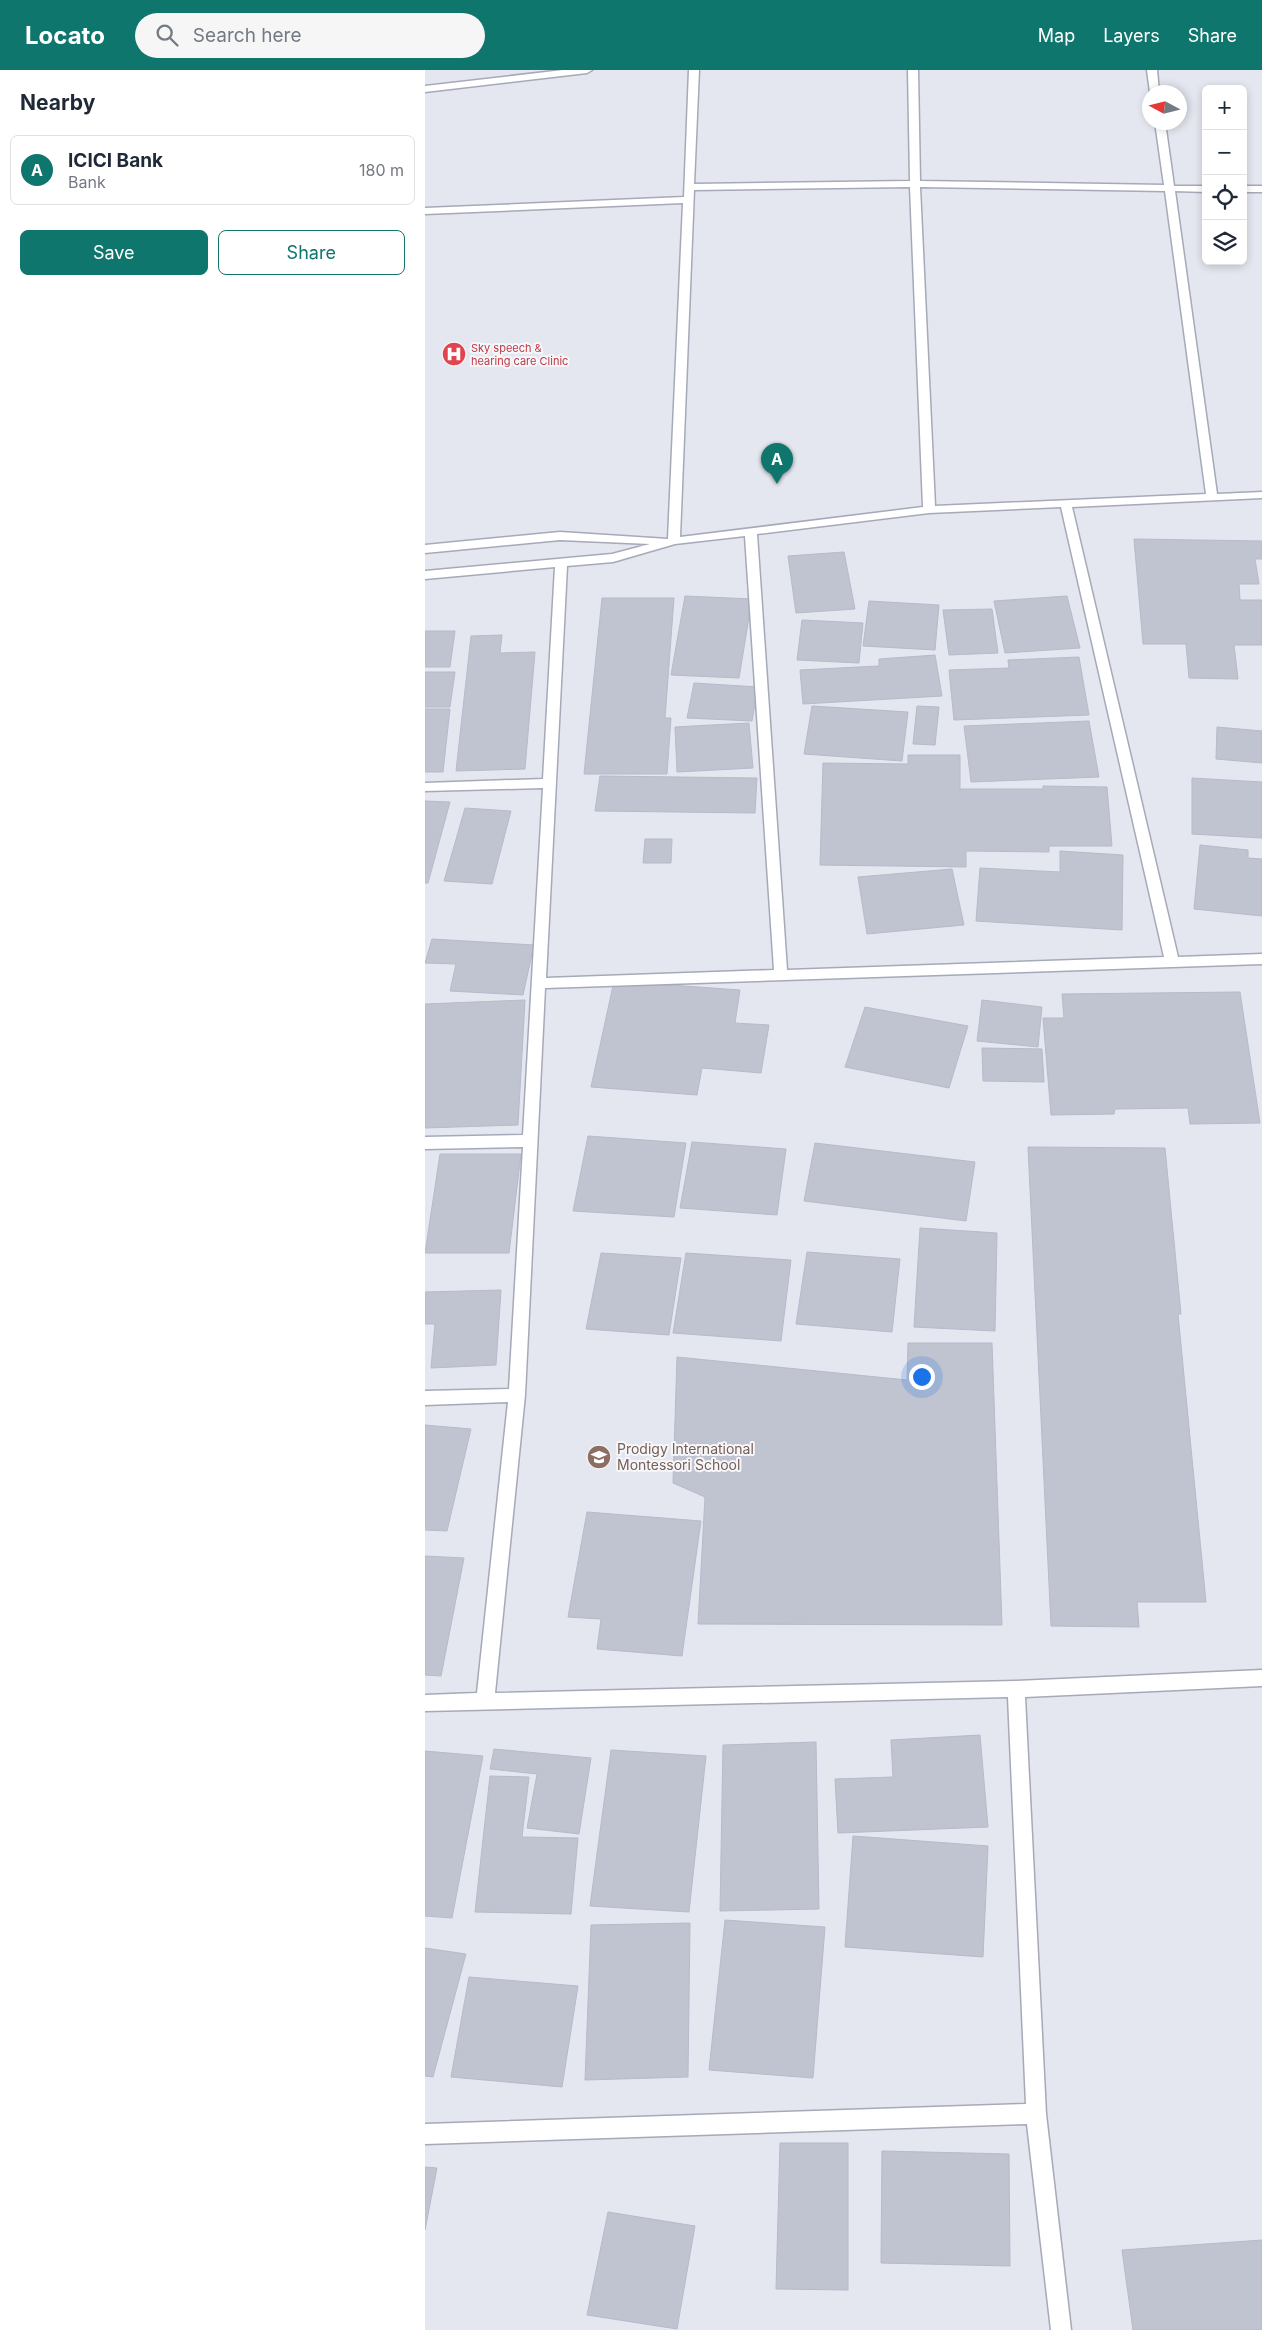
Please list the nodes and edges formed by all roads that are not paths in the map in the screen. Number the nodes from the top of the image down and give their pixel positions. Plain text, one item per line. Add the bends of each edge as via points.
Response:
1 (587, 70) edge
2 (694, 70) edge
3 (913, 70) edge
4 (1152, 70) edge
5 (1154, 85) edge
6 (425, 89) edge
7 (1160, 130) edge
8 (915, 184) junction
9 (690, 187) junction
10 (1202, 189) edge
11 (1247, 189) edge
12 (1262, 189) edge
13 (1169, 190) junction
14 (688, 200) junction
15 (425, 211) edge
16 (1262, 496) edge
17 (1212, 497) junction
18 (1066, 504) junction
19 (929, 510) junction
20 (751, 532) junction
21 (674, 541) junction
22 (425, 548) edge
23 (561, 562) junction
24 (425, 575) edge
25 (549, 783) junction
26 (425, 787) edge
27 (1262, 959) edge
28 (1172, 962) junction
29 (781, 976) junction
30 (538, 983) junction
31 (530, 1141) junction
32 (425, 1143) edge
33 (517, 1396) junction
34 (425, 1398) edge
35 (1262, 1678) edge
36 (1016, 1689) junction
37 (485, 1701) junction
38 (425, 1703) edge
39 (1036, 2114) junction
40 (425, 2134) edge
41 (1061, 2330) edge

1 - 6 street
2 - 9 street
3 - 8 street
4 - 5 street
7 - 13 street
8 - 9 street
8 - 13 street
8 - 19 street
9 - 14 street
10 - 13 street
11 - 12 street
13 - 17 street
14 - 15 street
14 - 21 street
16 - 17 street
17 - 18 street
18 - 19 street
18 - 28 street
19 - 20 street
20 - 21 street
20 - 29 street
21 - 22 street via 560,536
21 - 23 street via 613,558
23 - 24 street
23 - 25 street
25 - 26 street
25 - 30 street
27 - 28 street
28 - 29 street
29 - 30 street
30 - 31 street
31 - 32 street
31 - 33 street
33 - 34 street
33 - 37 street
35 - 36 street
36 - 37 street
36 - 39 street
37 - 38 street
39 - 40 street
39 - 41 street

